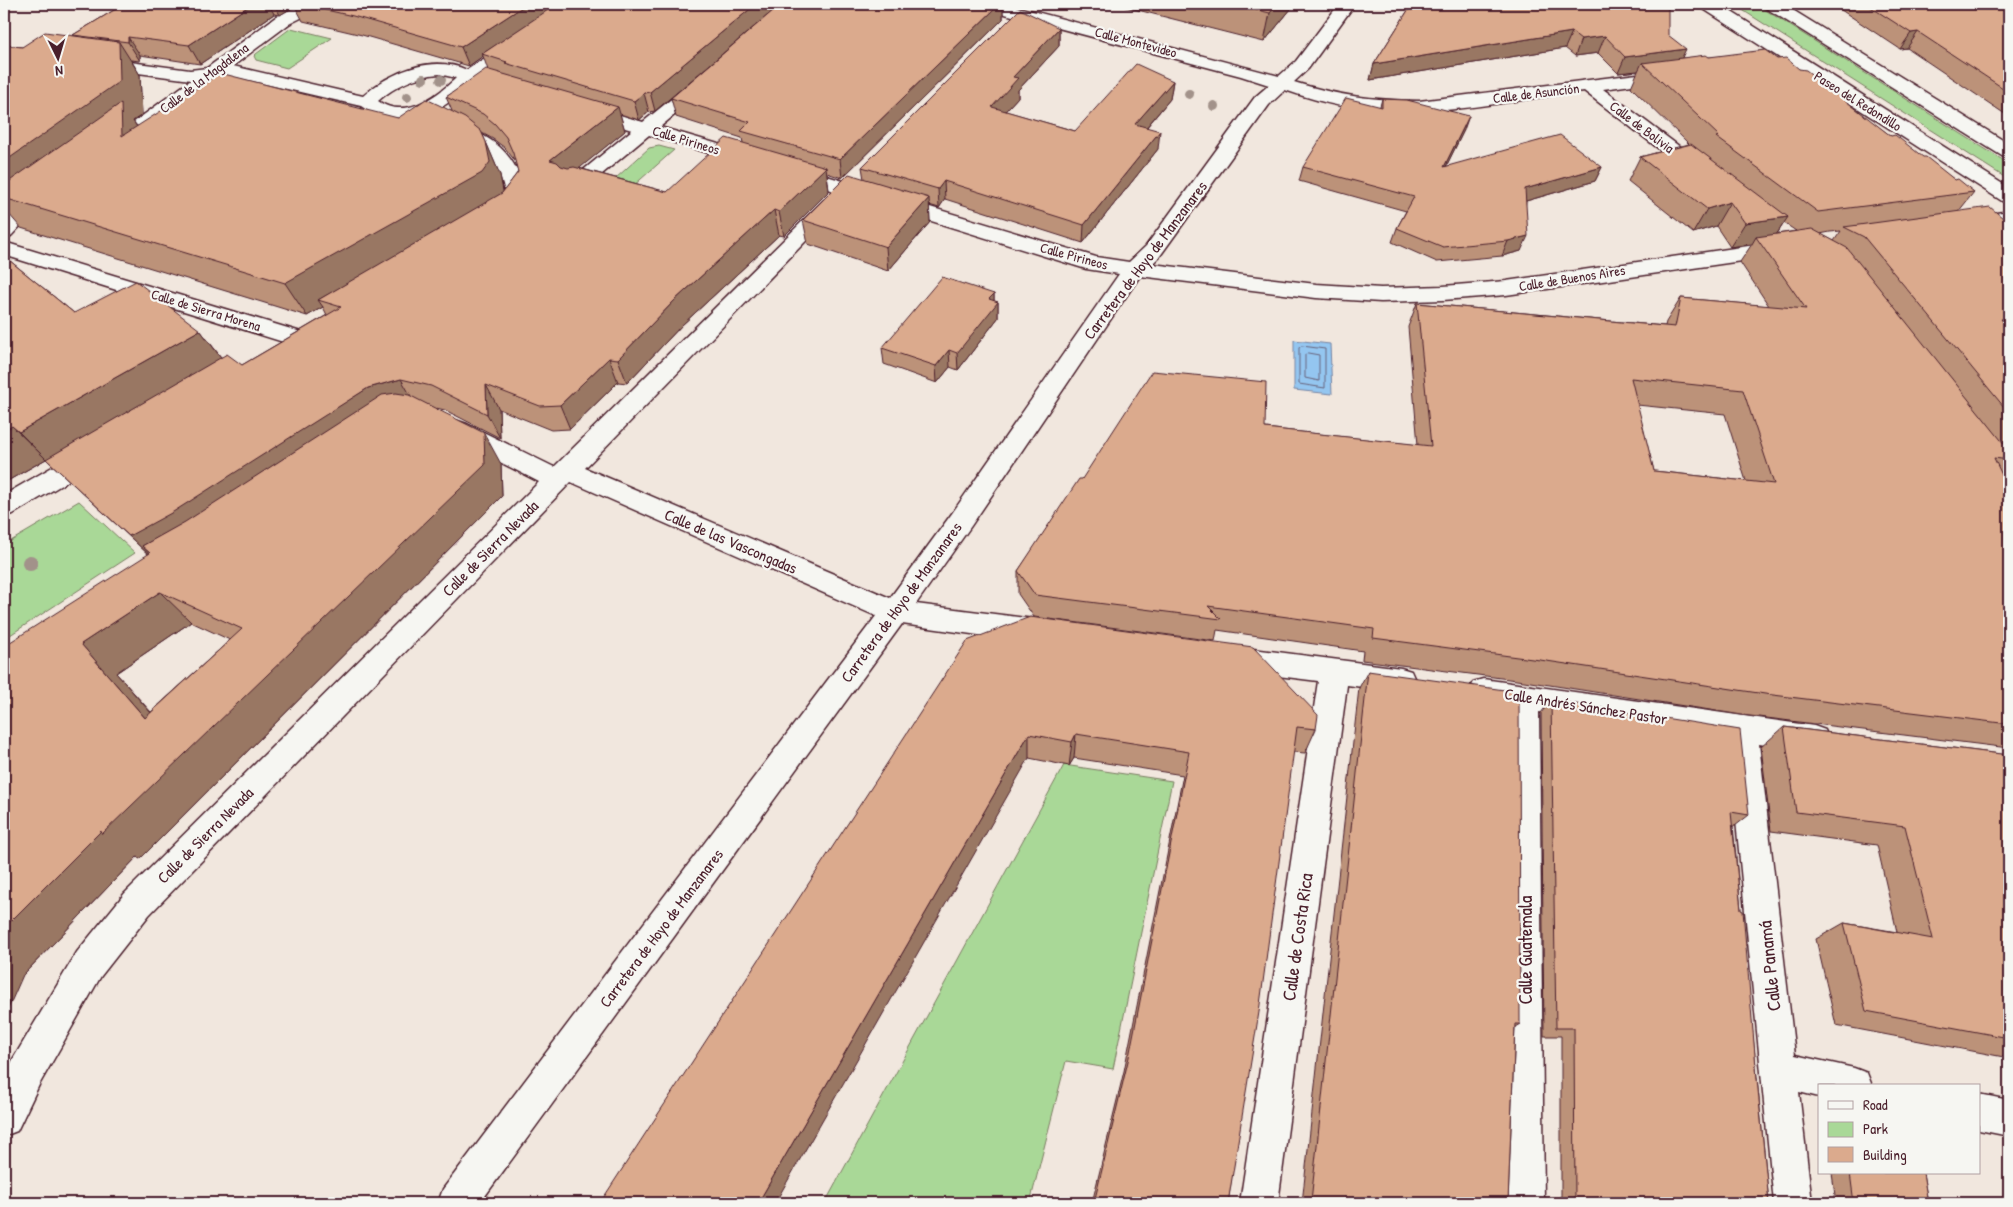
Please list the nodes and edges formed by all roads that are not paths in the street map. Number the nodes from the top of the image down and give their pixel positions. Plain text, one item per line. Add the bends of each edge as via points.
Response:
1 (315, 4) edge
2 (575, 4) edge
3 (988, 4) edge
4 (1347, 4) edge
5 (1708, 4) edge
6 (1772, 4) edge
7 (1022, 12) junction
8 (1009, 25) edge
9 (1791, 58) junction
10 (79, 61) edge
11 (1766, 61) edge
12 (714, 72) edge
13 (1691, 72) edge
14 (214, 73) junction
15 (468, 77) junction
16 (1282, 84) junction
17 (1588, 86) junction
18 (526, 94) edge
19 (367, 102) junction
20 (573, 107) edge
21 (412, 114) junction
22 (648, 128) junction
23 (119, 142) edge
24 (2009, 151) edge
25 (854, 181) junction
26 (577, 185) edge
27 (1718, 185) edge
28 (58, 187) edge
29 (2009, 197) edge
30 (2009, 217) edge
31 (487, 222) edge
32 (1942, 226) edge
33 (1777, 230) edge
34 (4, 232) edge
35 (13, 251) edge
36 (4, 264) edge
37 (1133, 270) junction
38 (267, 352) edge
39 (435, 418) edge
40 (1966, 430) edge
41 (116, 441) edge
42 (562, 475) junction
43 (2009, 484) edge
44 (4, 507) edge
45 (895, 612) junction
46 (1070, 636) edge
47 (1207, 654) edge
48 (1334, 672) junction
49 (1429, 684) edge
50 (1458, 688) edge
51 (1524, 696) junction
52 (1742, 730) junction
53 (1841, 742) edge
54 (1780, 1070) junction
55 (1845, 1084) edge
56 (1980, 1112) edge
57 (4, 1118) edge
58 (2009, 1118) edge
59 (457, 1203) edge
60 (1259, 1203) edge
61 (1525, 1203) edge
62 (1793, 1203) edge

1 - 14 street, Calle de la Magdalena via 283,20
2 - 15 street
3 - 7 street, Calle Montevideo
4 - 16 street, Carretera de Hoyo de Manzanares via 1302,65
5 - 9 street, Paseo del Redondillo
6 - 24 street
7 - 8 street
7 - 16 street, Calle Montevideo
9 - 11 street
9 - 29 street, Paseo del Redondillo
10 - 14 street via 190,75
12 - 22 street
13 - 17 street, Calle de Asunción
14 - 19 street via 231,71
14 - 23 street, Calle de la Magdalena
15 - 18 street
15 - 19 street via 451,70 431,70 399,79 379,90
15 - 21 street via 454,91
16 - 17 street, Calle de Asunción via 1326,98 1380,106 1419,107
16 - 37 street, Carretera de Hoyo de Manzanares via 1262,101 1153,251
17 - 27 street, Calle de Bolivia
19 - 21 street via 376,111
20 - 22 street, Calle Pirineos
21 - 31 street via 480,140 504,160 513,179 516,197 504,212
22 - 25 street, Calle Pirineos via 775,167
22 - 26 street
25 - 37 street, Calle Pirineos via 1094,264
25 - 42 street, Calle de Sierra Nevada
28 - 34 street via 20,215
30 - 32 street
33 - 37 street, Calle de Buenos Aires via 1804,248 1666,263 1539,284 1443,293 1381,295 1316,291
35 - 36 street
35 - 38 street, Calle de Sierra Morena via 301,332
37 - 45 street, Carretera de Hoyo de Manzanares
39 - 42 street, Calle de las Vascongadas
40 - 43 street
41 - 44 street
42 - 45 street, Calle de las Vascongadas
42 - 57 street, Calle de Sierra Nevada via 137,904 89,964 26,1072
45 - 46 street
45 - 59 street, Carretera de Hoyo de Manzanares
47 - 48 street
48 - 49 street
48 - 60 street, Calle de Costa Rica
50 - 51 street, Calle Andrés Sánchez Pastor
51 - 52 street, Calle Andrés Sánchez Pastor
51 - 61 street, Calle Guatemala
52 - 53 street, Calle Andrés Sánchez Pastor
52 - 54 street, Calle Panamá
54 - 55 street
54 - 62 street, Calle Panamá
56 - 58 street

